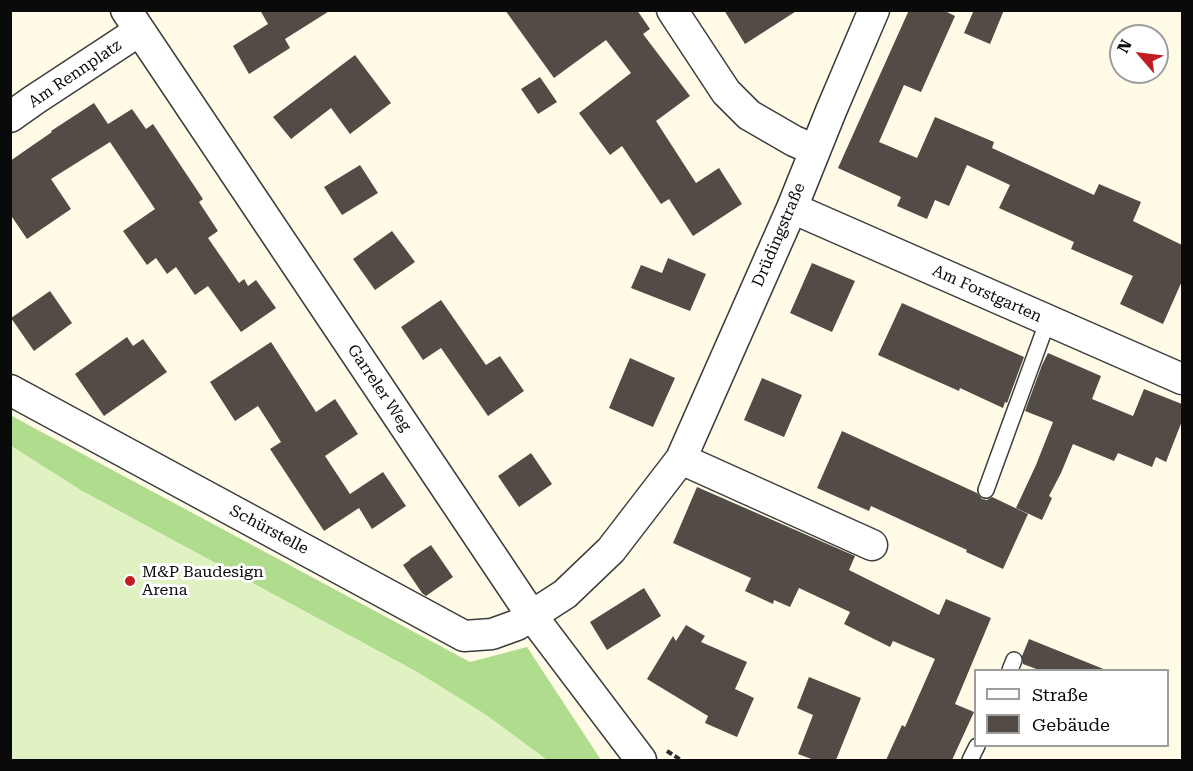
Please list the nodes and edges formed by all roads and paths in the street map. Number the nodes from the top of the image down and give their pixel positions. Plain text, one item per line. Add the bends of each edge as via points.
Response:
1 (672, 10) edge
2 (874, 10) edge
3 (132, 21) edge
4 (10, 117) edge
5 (815, 150) junction
6 (792, 208) junction
7 (1048, 320) junction
8 (1182, 380) edge
9 (10, 390) edge
10 (681, 459) junction
11 (986, 490) dead end
12 (872, 545) dead end
13 (532, 616) junction
14 (641, 760) edge

1 - 5 street via 726,92 748,115
2 - 5 street, Drüdingstraße
3 - 4 street, Am Rennplatz
3 - 13 street, Garreler Weg
5 - 6 street, Drüdingstraße
6 - 7 street, Am Forstgarten
6 - 10 street, Drüdingstraße
7 - 8 street, Am Forstgarten
7 - 11 lane
9 - 13 street, Schürstelle via 464,636 492,634
10 - 12 street
10 - 13 street, Drüdingstraße via 611,550 565,594
13 - 14 street, Garreler Weg

